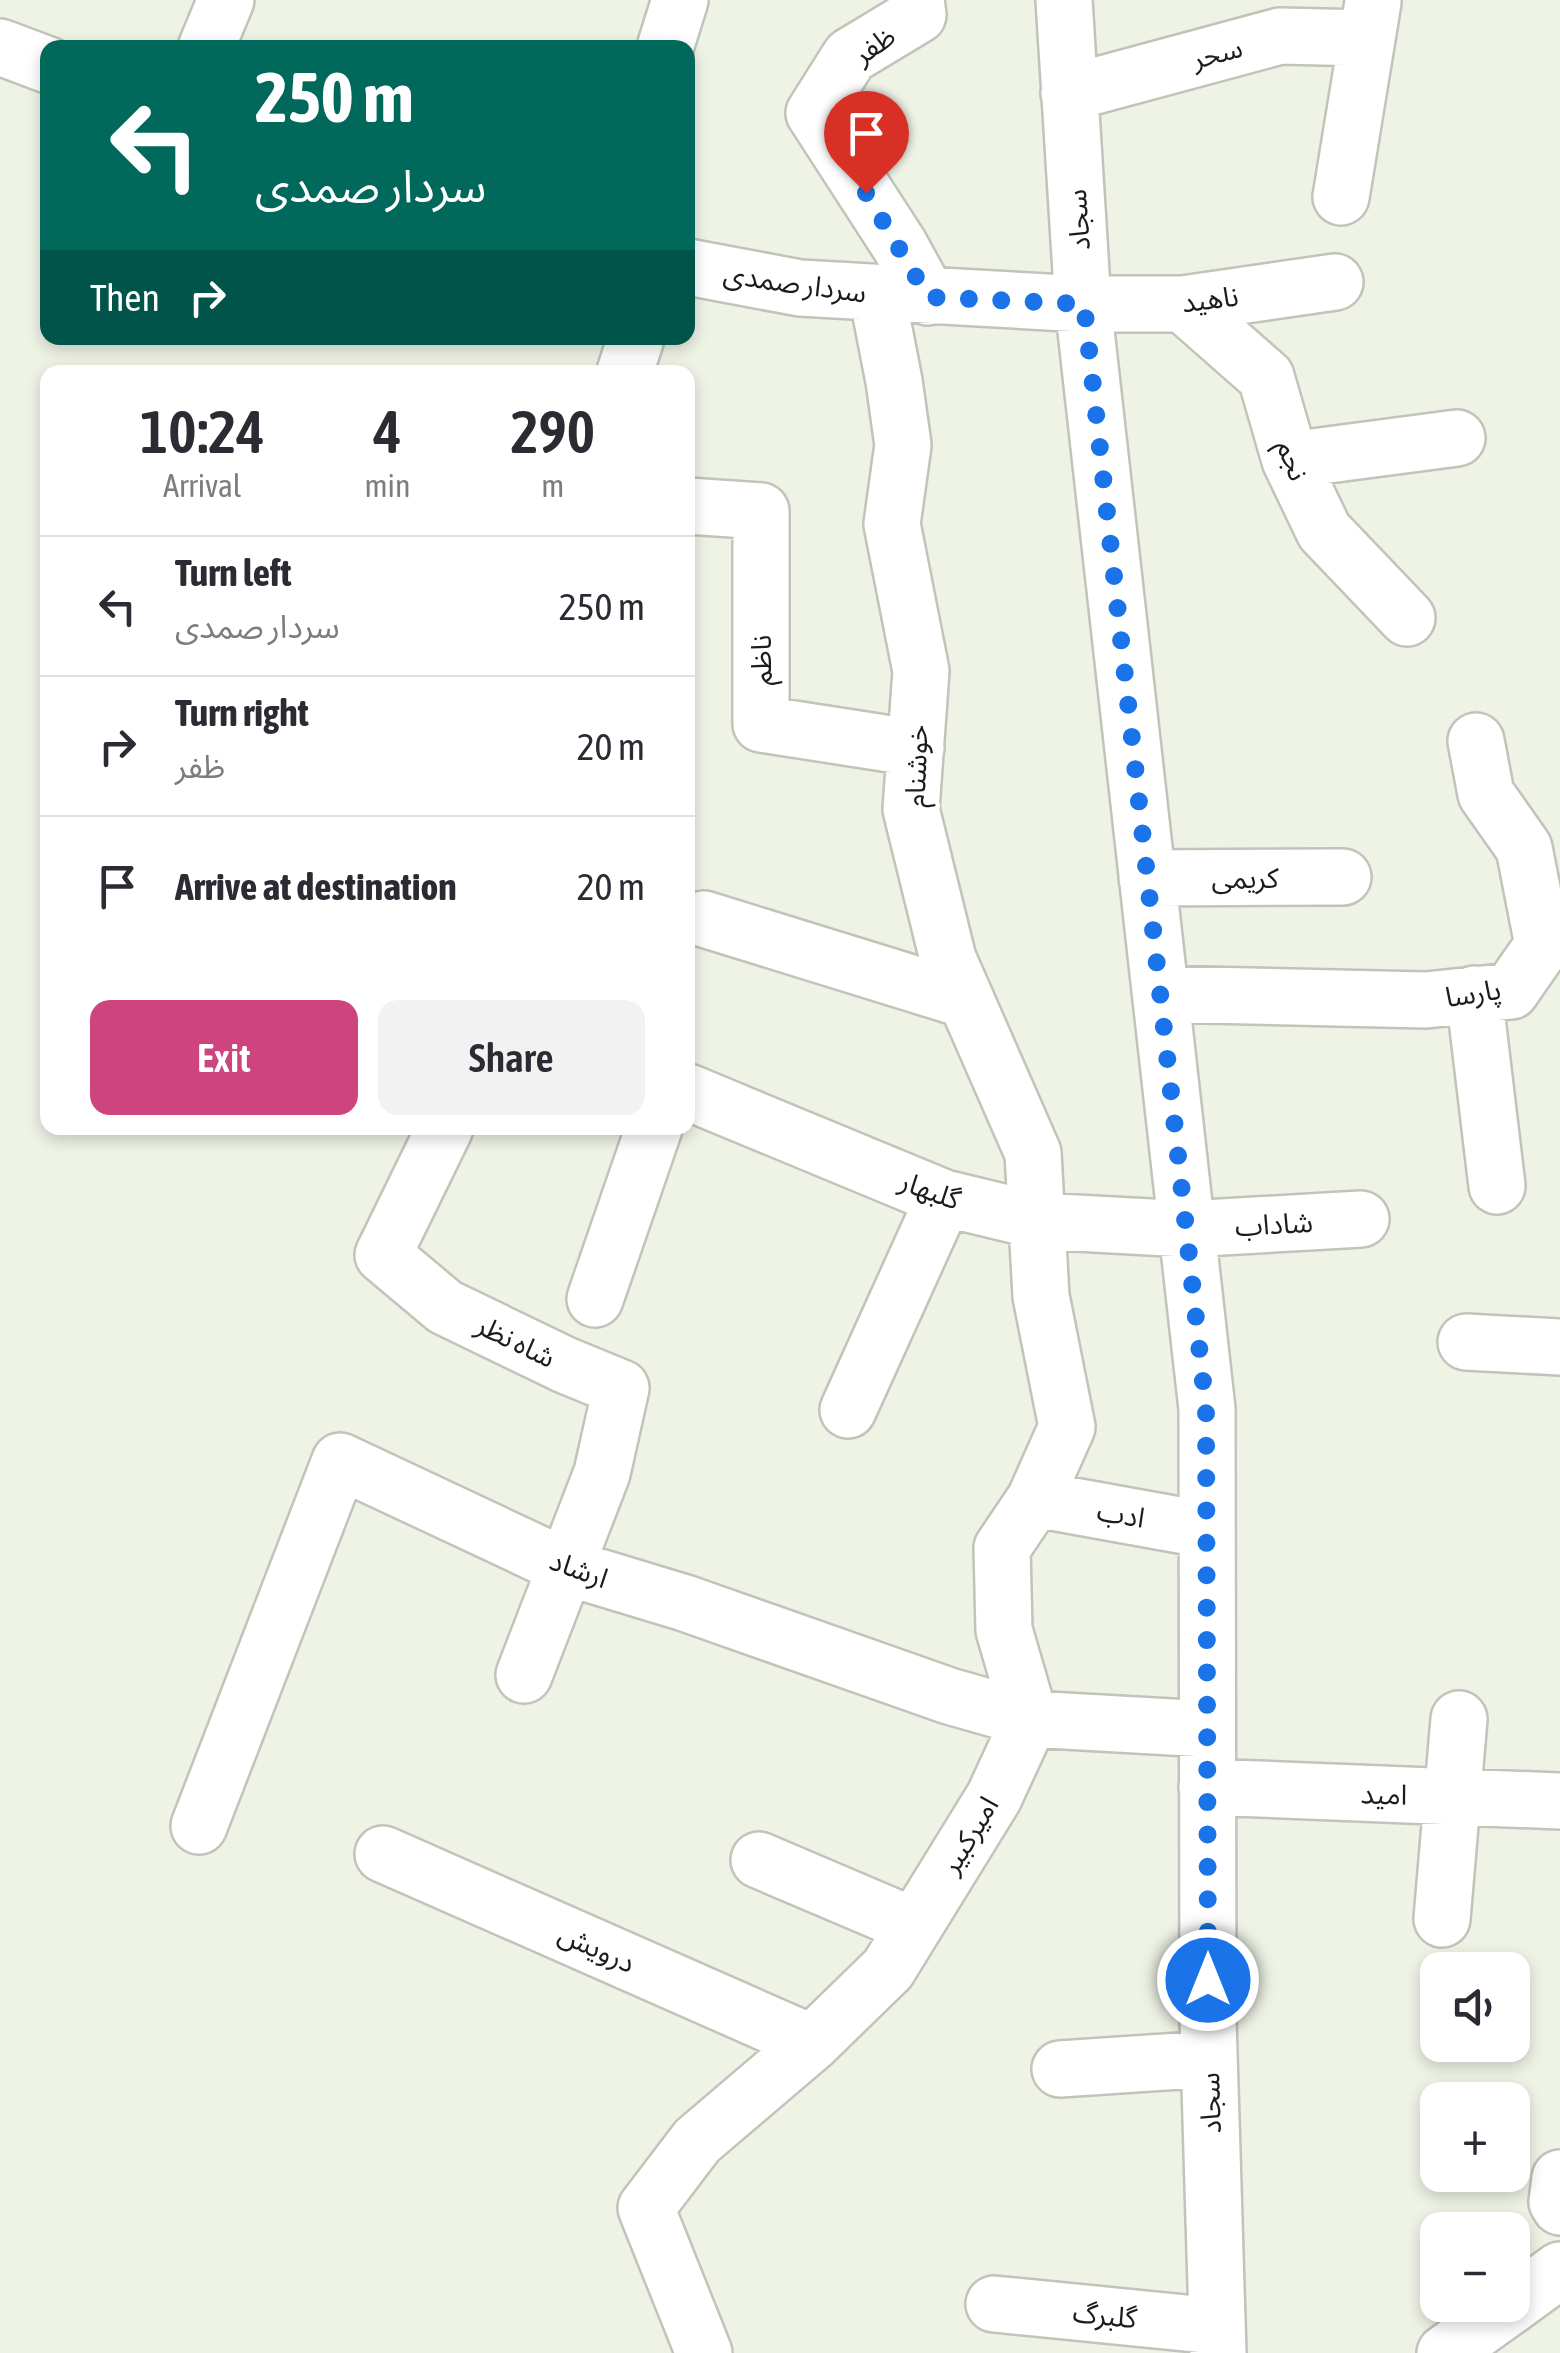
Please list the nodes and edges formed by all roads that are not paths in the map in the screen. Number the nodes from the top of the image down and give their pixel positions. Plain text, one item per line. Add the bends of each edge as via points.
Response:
1 (226, 0) edge
2 (680, 0) edge
3 (916, 0) edge
4 (1064, 0) edge
5 (1370, 19) edge
6 (209, 40) edge
7 (668, 40) edge
8 (0, 47) edge
9 (40, 62) edge
10 (1069, 93) junction
11 (1340, 197) dead end
12 (695, 268) edge
13 (1335, 282) dead end
14 (902, 296) junction
15 (1084, 304) junction
16 (1183, 304) junction
17 (1456, 438) dead end
18 (1290, 460) junction
19 (695, 506) edge
20 (1408, 618) dead end
21 (1476, 740) dead end
22 (916, 748) junction
23 (1343, 877) dead end
24 (1147, 878) junction
25 (704, 919) dead end
26 (1162, 994) junction
27 (1474, 994) junction
28 (966, 1000) junction
29 (695, 1095) edge
30 (442, 1135) edge
31 (652, 1135) edge
32 (1497, 1186) dead end
33 (944, 1198) junction
34 (1361, 1219) dead end
35 (1039, 1221) junction
36 (1188, 1228) junction
37 (595, 1298) dead end
38 (1466, 1342) dead end
39 (1560, 1347) edge
40 (848, 1410) dead end
41 (1035, 1499) junction
42 (1207, 1530) junction
43 (566, 1567) junction
44 (524, 1675) dead end
45 (1030, 1719) junction
46 (1460, 1720) dead end
47 (1207, 1729) junction
48 (1208, 1787) junction
49 (1454, 1796) junction
50 (1560, 1801) edge
51 (199, 1826) dead end
52 (382, 1854) dead end
53 (759, 1860) dead end
54 (1442, 1919) dead end
55 (914, 1926) junction
56 (812, 2043) junction
57 (1208, 2059) junction
58 (1060, 2068) dead end
59 (1560, 2178) edge
60 (1560, 2207) edge
61 (1560, 2270) edge
62 (1530, 2292) edge
63 (994, 2304) dead end
64 (1488, 2322) edge
65 (1217, 2340) edge
66 (704, 2353) edge
67 (1445, 2353) edge

1 - 6 street
2 - 7 street
3 - 14 street, ظفر via 918,15 850,56 814,113 900,246
4 - 10 street, سجاد
5 - 10 street, سحر
5 - 11 street, سحر
8 - 9 street
10 - 15 street, سجاد
12 - 14 street, سردار صمدی via 800,288
13 - 16 street, ناهید
14 - 15 street, سردار صمدی
14 - 22 street, خوشنام via 894,381 903,446 892,524 921,670
15 - 16 street, ناهید
15 - 24 street, سجاد
16 - 18 street, نجم via 1266,377
17 - 18 street
18 - 20 street, نجم via 1324,531
19 - 22 street, ناظم via 761,511 761,724
21 - 27 street, پارسا via 1486,794 1524,848 1544,944 1511,990
22 - 28 street, خوشنام via 911,809 948,959
23 - 24 street, کریمی
24 - 26 street, سجاد
25 - 28 street
26 - 27 street, پارسا via 1426,1000
26 - 36 street, سجاد
27 - 32 street
28 - 35 street, خوشنام via 1033,1153
29 - 33 street, گلبهار
30 - 43 street, شاه نظر via 382,1255 446,1307 621,1388 602,1473
31 - 37 street
33 - 35 street, گلبهار
33 - 40 street
34 - 36 street, شاداب
35 - 36 street, گلبهار
35 - 41 street via 1041,1296 1068,1427
36 - 42 street, سجاد via 1206,1409
38 - 39 street
41 - 42 street, ادب
41 - 45 street via 1002,1548 1004,1630
42 - 47 street, سجاد
43 - 44 street
43 - 45 street, ارشاد
43 - 51 street, ارشاد via 340,1461
45 - 47 street, ارشاد
45 - 55 street, امیرکبیر via 994,1797
46 - 49 street
47 - 48 street, سجاد
48 - 49 street, امید
48 - 57 street, سجاد
49 - 50 street, امید
49 - 54 street
52 - 56 street, درویش
53 - 55 street
55 - 56 street, امیرکبیر via 888,1970
56 - 66 street, امیرکبیر via 696,2141 646,2208
57 - 58 street
57 - 65 street, سجاد
59 - 60 street
61 - 62 street
63 - 65 street, گلبرگ
64 - 67 street

